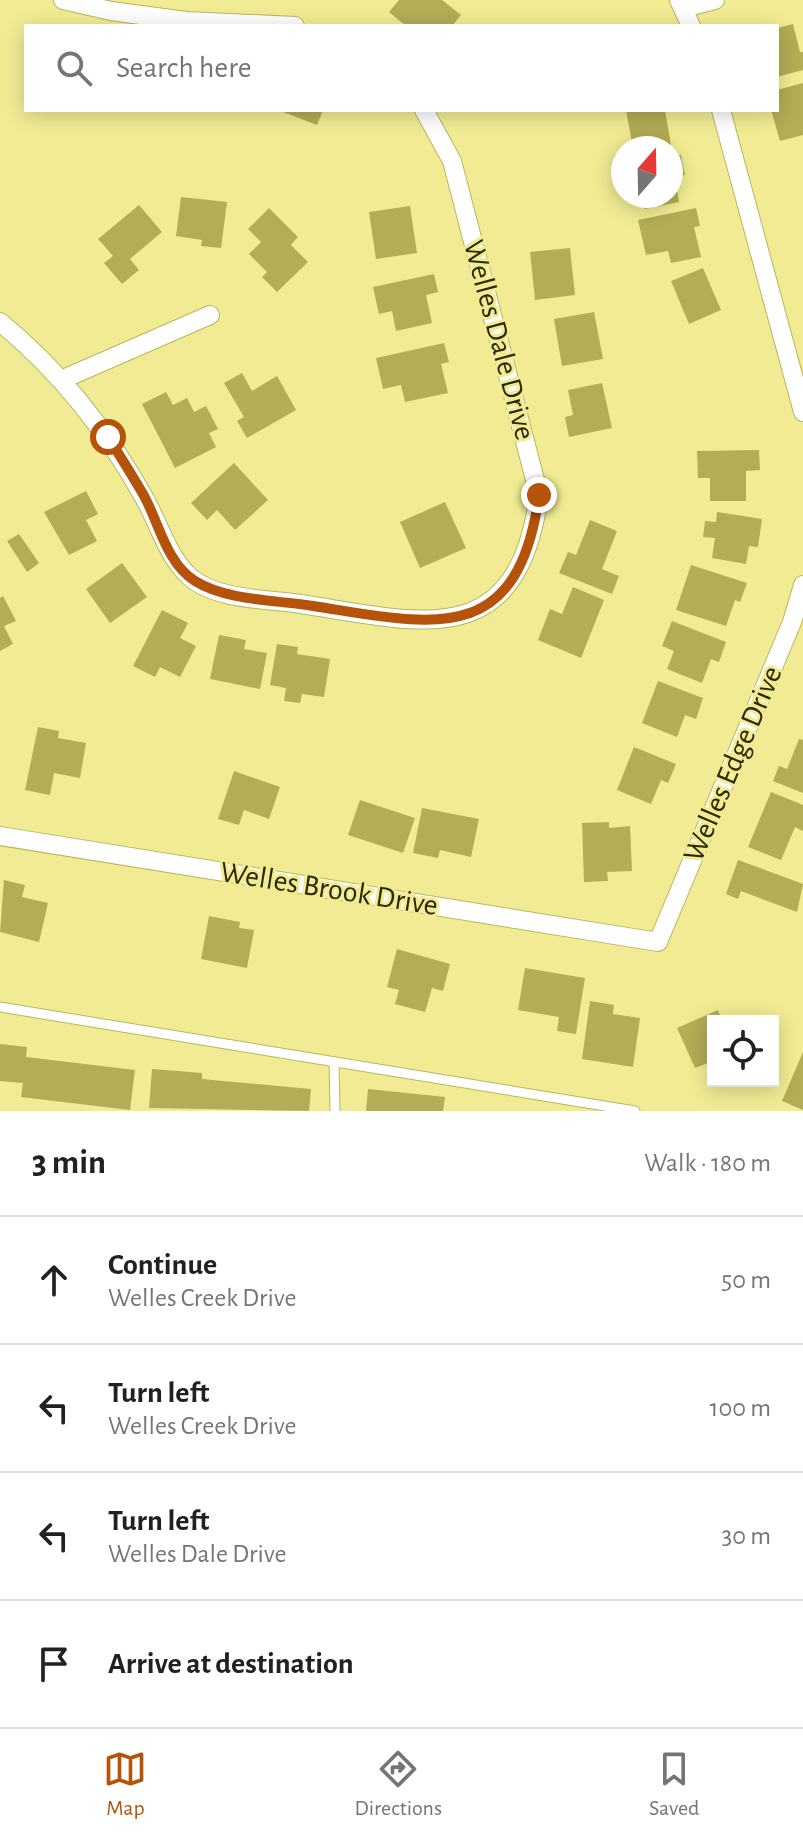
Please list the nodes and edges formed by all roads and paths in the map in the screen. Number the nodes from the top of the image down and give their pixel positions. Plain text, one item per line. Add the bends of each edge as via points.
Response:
1 (63, 0) edge
2 (715, 0) edge
3 (685, 11) edge
4 (251, 24) edge
5 (425, 112) edge
6 (722, 112) edge
7 (210, 315) dead end
8 (0, 322) edge
9 (61, 380) junction
10 (803, 412) edge
11 (803, 585) edge
12 (0, 836) edge
13 (658, 942) joint
14 (0, 1007) edge
15 (334, 1062) junction
16 (335, 1111) edge
17 (635, 1111) edge

1 - 4 street via 186,21
2 - 3 street
5 - 9 street, Welles Dale Drive via 452,161 539,495 535,528 515,573 482,608 463,617 422,622 225,593 193,580 175,562 108,437
6 - 10 street
7 - 9 street
8 - 9 street
11 - 13 street, Welles Edge Drive
12 - 13 street, Welles Brook Drive
14 - 15 lane
15 - 16 lane
15 - 17 lane

